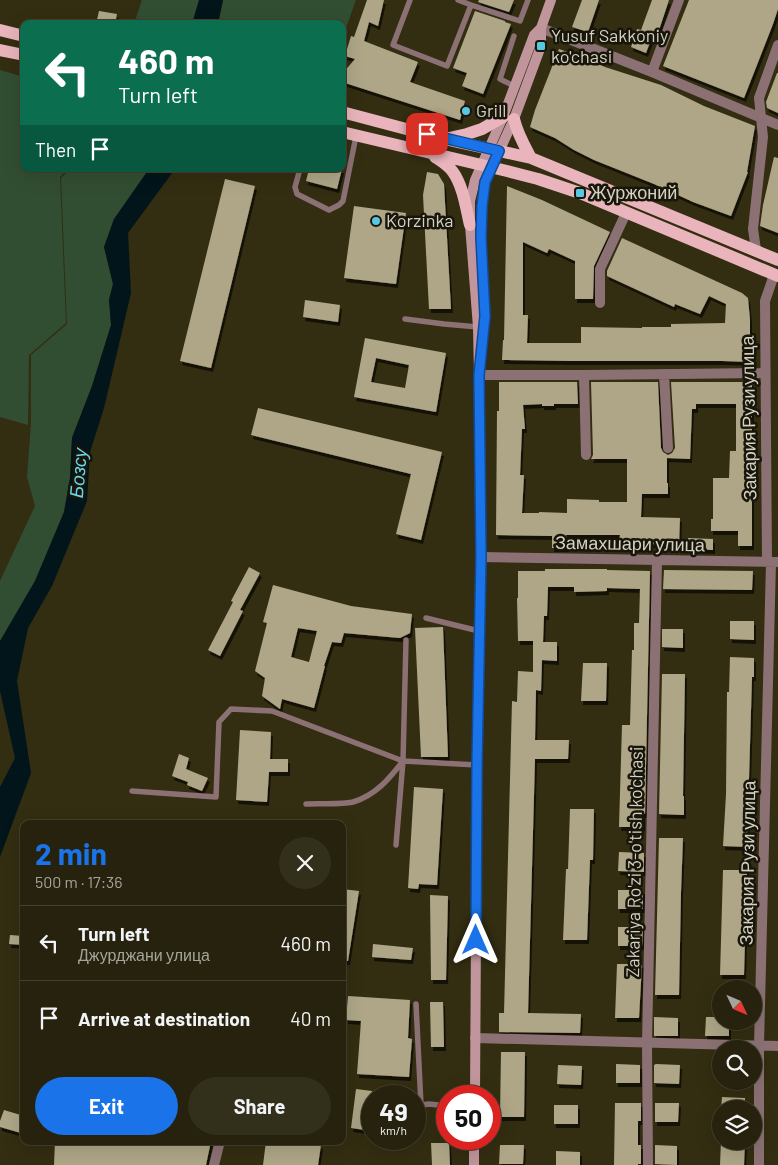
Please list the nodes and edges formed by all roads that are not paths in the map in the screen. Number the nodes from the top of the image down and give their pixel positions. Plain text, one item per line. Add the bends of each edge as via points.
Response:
1 (410, 0) edge
2 (458, 0) edge
3 (528, 0) edge
4 (550, 0) edge
5 (679, 0) edge
6 (471, 5) junction
7 (540, 28) junction
8 (0, 30) edge
9 (20, 35) edge
10 (514, 36) dead end
11 (778, 45) edge
12 (0, 50) edge
13 (20, 54) edge
14 (652, 72) junction
15 (514, 86) junction
16 (346, 113) edge
17 (509, 118) junction
18 (761, 118) junction
19 (778, 125) edge
20 (346, 133) edge
21 (356, 136) junction
22 (444, 139) junction
23 (494, 150) junction
24 (428, 153) junction
25 (531, 158) junction
26 (486, 166) junction
27 (299, 172) edge
28 (626, 213) junction
29 (470, 225) junction
30 (756, 250) junction
31 (778, 260) edge
32 (776, 276) edge
33 (600, 303) dead end
34 (404, 319) dead end
35 (478, 327) junction
36 (765, 373) junction
37 (664, 374) junction
38 (479, 375) junction
39 (584, 375) junction
40 (668, 448) dead end
41 (586, 455) dead end
42 (481, 557) junction
43 (657, 561) junction
44 (772, 562) edge
45 (426, 618) dead end
46 (479, 630) junction
47 (406, 640) dead end
48 (403, 761) junction
49 (477, 765) junction
50 (132, 791) dead end
51 (306, 804) dead end
52 (396, 845) dead end
53 (416, 1004) dead end
54 (475, 1038) junction
55 (759, 1040) edge
56 (647, 1043) junction
57 (712, 1044) edge
58 (762, 1045) edge
59 (778, 1046) edge
60 (475, 1085) edge
61 (759, 1090) edge
62 (436, 1105) edge
63 (219, 1145) edge
64 (474, 1150) edge
65 (214, 1165) edge
66 (474, 1165) edge
67 (648, 1165) edge
68 (759, 1165) edge

1 - 6 lane via 393,45 447,66
2 - 6 lane
3 - 6 lane via 520,20
4 - 7 main road
5 - 14 street
7 - 14 street
7 - 15 main road via 534,35
7 - 17 main road via 541,46
8 - 9 main road
10 - 15 lane via 500,79
11 - 18 street via 759,98
12 - 13 main road
14 - 18 street
15 - 17 main road
16 - 22 main road
17 - 22 main road via 482,130
17 - 23 main road
17 - 25 main road
18 - 19 street
18 - 30 street via 763,137 753,229
20 - 21 main road
21 - 24 main road
21 - 27 lane via 339,206 328,210 297,194 295,188
22 - 23 main road
23 - 25 main road
23 - 26 main road
24 - 26 main road
24 - 29 main road via 455,175
25 - 30 main road
26 - 28 main road via 580,193
26 - 29 main road via 475,180 470,202
26 - 38 main road via 481,238 485,316
28 - 32 main road
28 - 33 street via 600,269
29 - 35 main road
30 - 31 main road
32 - 36 street, Закария Рузи улица via 764,301
34 - 35 lane
35 - 38 main road
36 - 37 street
36 - 44 street, Закария Рузи улица
37 - 39 street
37 - 40 street
38 - 39 street
38 - 42 main road
39 - 41 street
42 - 43 street, Замахшари улица
42 - 46 main road
43 - 44 street, Замахшари улица
43 - 56 street, Zakariya Ro'zi 3-o'tish ko'chasi
44 - 55 street, Закария Рузи улица
45 - 46 lane
46 - 49 main road
47 - 48 lane
48 - 49 lane
48 - 50 lane via 272,711 231,709 219,722 216,796
48 - 51 lane via 388,781 372,794 352,802
48 - 52 lane
49 - 54 main road
53 - 62 lane via 421,1105
54 - 56 street
54 - 60 main road
56 - 57 street
56 - 67 street, Zakariya Ro'zi 3-o'tish ko'chasi
58 - 59 street
61 - 68 street, Закария Рузи улица
63 - 65 street
64 - 66 main road

